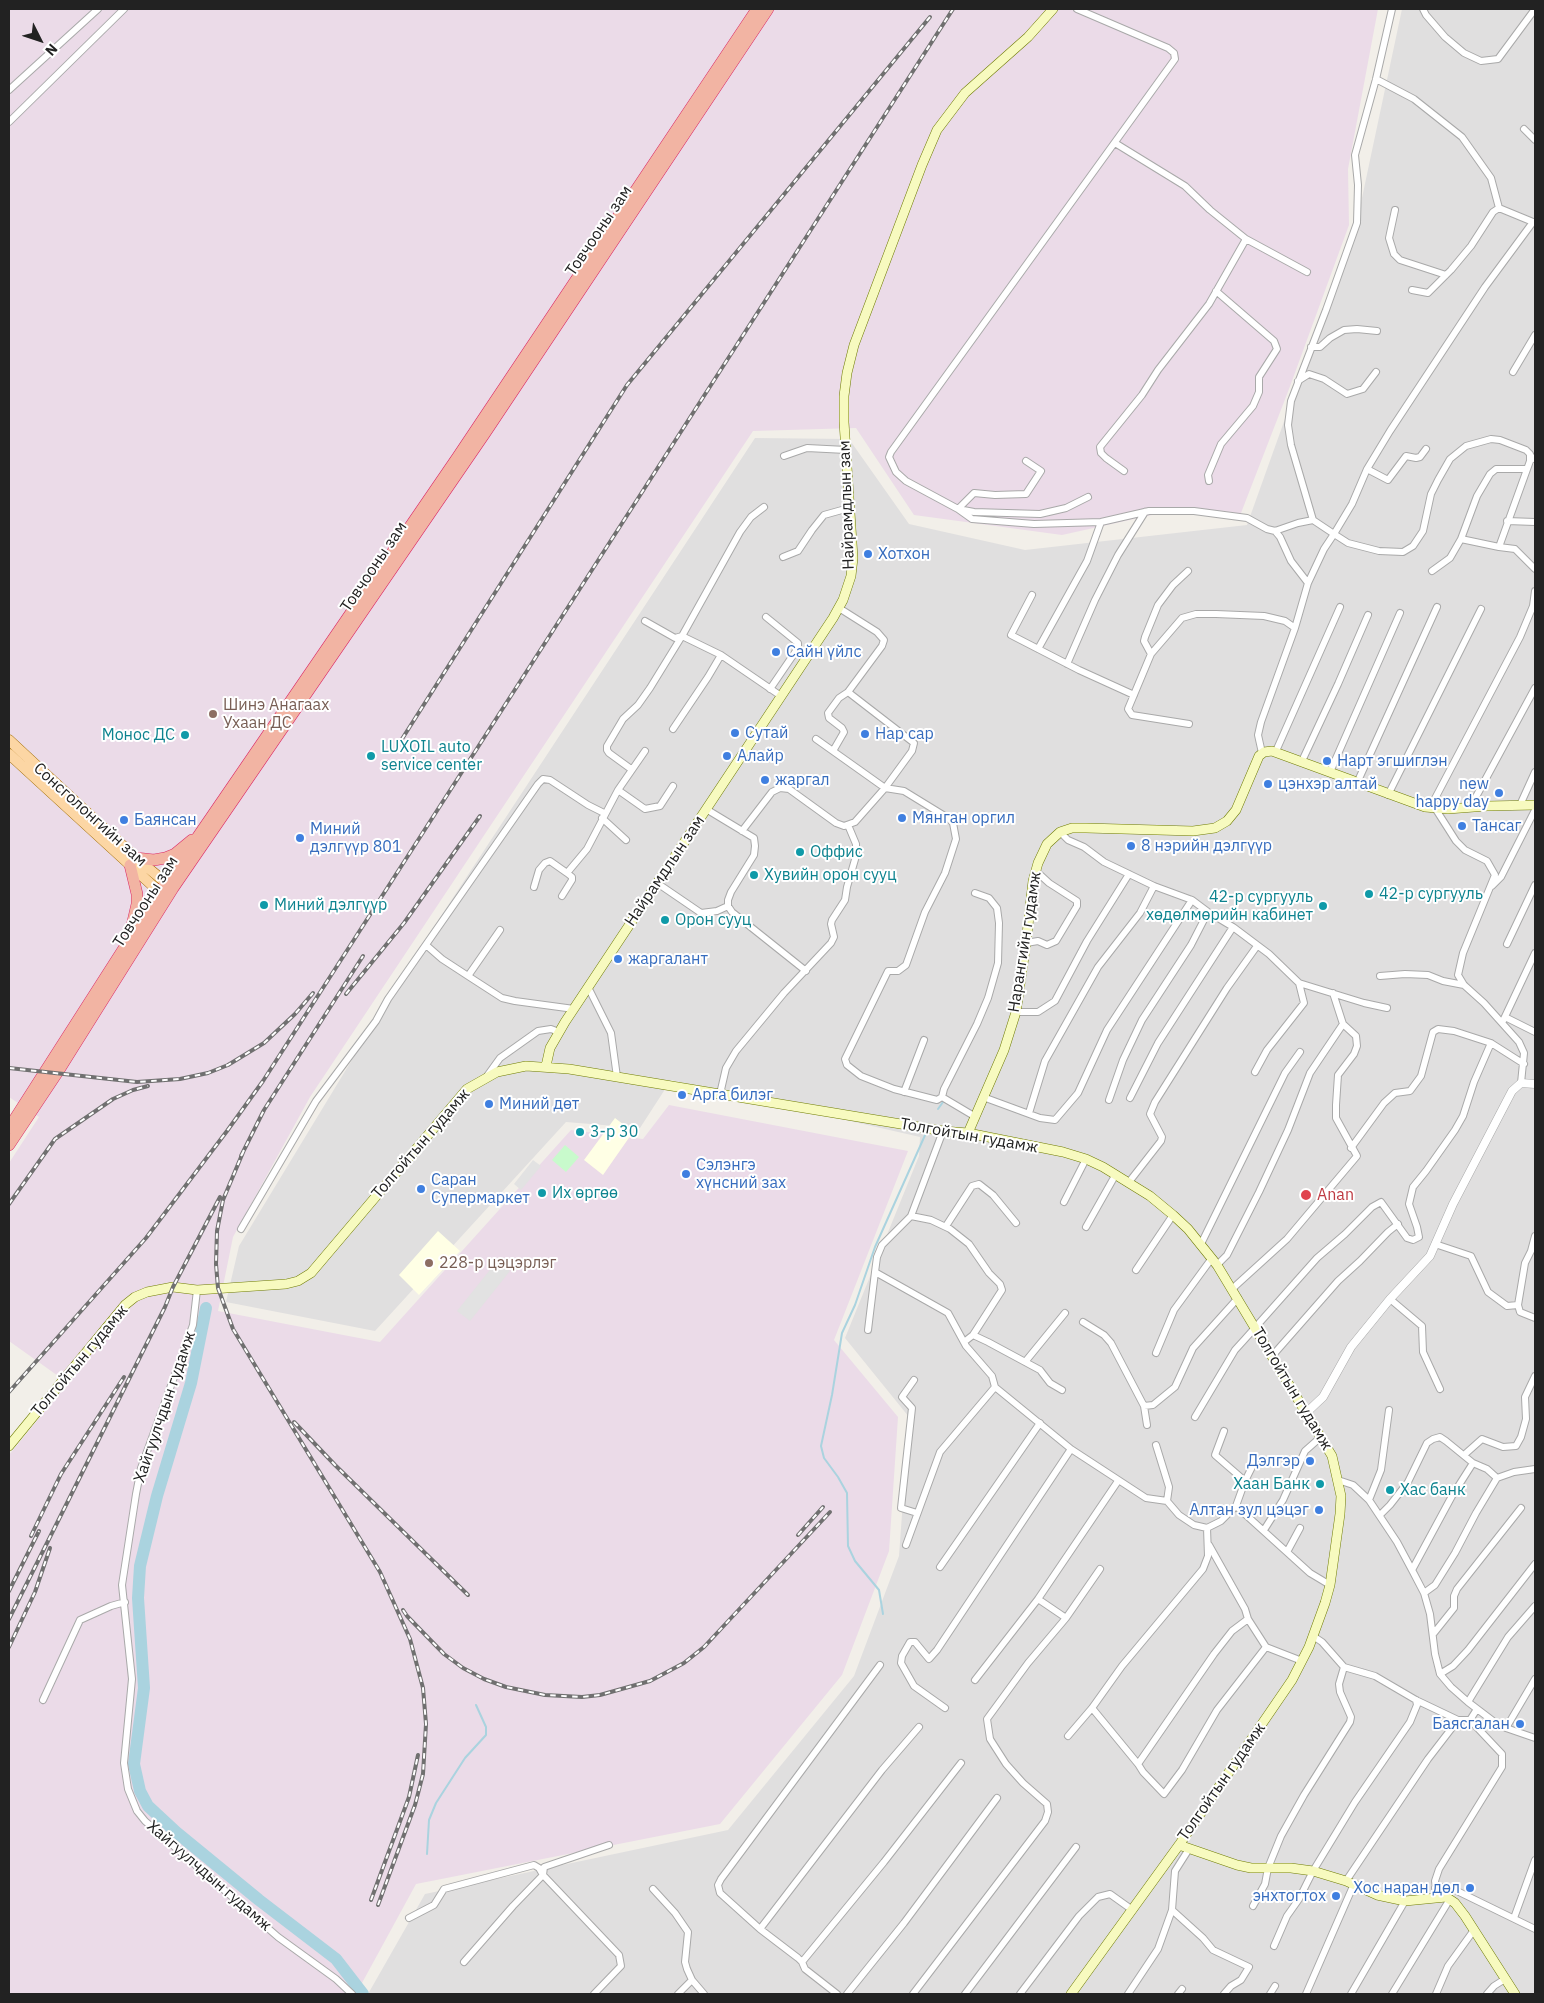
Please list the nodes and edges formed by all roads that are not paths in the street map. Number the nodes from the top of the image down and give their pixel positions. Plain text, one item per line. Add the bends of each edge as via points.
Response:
1 (98, 9) edge
2 (124, 9) edge
3 (757, 9) edge
4 (768, 9) edge
5 (1053, 9) edge
6 (1077, 9) edge
7 (1392, 9) edge
8 (1423, 9) edge
9 (1535, 9) edge
10 (1376, 79) junction
11 (9, 90) edge
12 (9, 122) edge
13 (1524, 129) dead end
14 (1535, 140) edge
15 (1115, 143) junction
16 (1499, 208) junction
17 (1395, 210) dead end
18 (1534, 222) edge
19 (1246, 239) junction
20 (1306, 272) dead end
21 (1446, 275) junction
22 (1412, 290) dead end
23 (1216, 291) junction
24 (1377, 332) dead end
25 (1535, 335) edge
26 (1312, 347) junction
27 (1376, 372) dead end
28 (1513, 372) dead end
29 (1298, 381) junction
30 (1426, 449) dead end
31 (846, 450) junction
32 (784, 456) dead end
33 (1533, 459) edge
34 (1026, 461) dead end
35 (1367, 469) junction
36 (1527, 469) junction
37 (1124, 471) dead end
38 (1209, 481) dead end
39 (1088, 497) dead end
40 (764, 507) dead end
41 (849, 508) junction
42 (958, 509) junction
43 (1145, 512) junction
44 (1313, 520) junction
45 (1507, 521) junction
46 (1101, 522) junction
47 (1535, 522) edge
48 (1275, 531) junction
49 (1334, 534) junction
50 (1461, 539) junction
51 (1499, 547) junction
52 (784, 557) dead end
53 (1535, 570) edge
54 (1432, 571) dead end
55 (1188, 572) dead end
56 (1308, 583) junction
57 (1535, 591) edge
58 (1032, 595) dead end
59 (1340, 607) dead end
60 (839, 608) junction
61 (1437, 608) dead end
62 (1481, 609) dead end
63 (1400, 613) dead end
64 (1368, 615) dead end
65 (766, 617) dead end
66 (645, 621) dead end
67 (1296, 628) junction
68 (682, 636) junction
69 (1038, 649) junction
70 (1151, 654) junction
71 (721, 656) junction
72 (1067, 664) junction
73 (1535, 688) edge
74 (770, 689) junction
75 (848, 692) junction
76 (1134, 695) junction
77 (781, 696) junction
78 (1189, 724) dead end
79 (673, 729) dead end
80 (816, 739) dead end
81 (9, 740) edge
82 (645, 751) dead end
83 (833, 751) junction
84 (1276, 751) junction
85 (1262, 753) junction
86 (9, 754) edge
87 (1302, 761) junction
88 (631, 769) junction
89 (1330, 772) junction
90 (1535, 772) edge
91 (1357, 783) junction
92 (673, 786) dead end
93 (885, 788) junction
94 (618, 790) junction
95 (1388, 795) junction
96 (1471, 806) junction
97 (1520, 806) junction
98 (1535, 806) edge
99 (1433, 808) junction
100 (706, 809) junction
101 (1535, 810) edge
102 (603, 815) junction
103 (848, 825) junction
104 (742, 831) junction
105 (1060, 832) junction
106 (201, 833) junction
107 (626, 840) dead end
108 (133, 861) junction
109 (1036, 871) junction
110 (567, 873) junction
111 (1129, 874) junction
112 (657, 883) junction
113 (1535, 885) edge
114 (1154, 886) junction
115 (1491, 886) junction
116 (534, 887) dead end
117 (167, 891) junction
118 (975, 893) dead end
119 (562, 896) dead end
120 (1192, 900) junction
121 (728, 906) junction
122 (1208, 912) junction
123 (1233, 927) junction
124 (500, 930) dead end
125 (128, 942) junction
126 (1026, 943) junction
127 (1506, 944) dead end
128 (426, 945) junction
129 (1257, 946) junction
130 (1535, 953) edge
131 (806, 971) junction
132 (468, 976) junction
133 (1380, 976) dead end
134 (1300, 983) junction
135 (1464, 985) junction
136 (588, 987) junction
137 (1333, 993) junction
138 (574, 1008) junction
139 (1387, 1008) dead end
140 (1016, 1012) junction
141 (1503, 1020) junction
142 (1343, 1024) junction
143 (559, 1032) junction
144 (1535, 1032) edge
145 (924, 1040) dead end
146 (1491, 1043) junction
147 (1300, 1052) dead end
148 (1524, 1064) junction
149 (546, 1066) junction
150 (1255, 1072) dead end
151 (487, 1076) junction
152 (617, 1077) junction
153 (1521, 1083) junction
154 (1535, 1084) edge
155 (904, 1092) junction
156 (720, 1094) junction
157 (942, 1097) junction
158 (983, 1097) junction
159 (1130, 1098) dead end
160 (1109, 1100) dead end
161 (1029, 1113) junction
162 (974, 1116) junction
163 (9, 1128) edge
164 (943, 1131) junction
165 (968, 1133) junction
166 (9, 1145) edge
167 (1351, 1148) junction
168 (1086, 1159) junction
169 (1116, 1174) junction
170 (1129, 1182) junction
171 (1064, 1202) dead end
172 (1172, 1215) junction
173 (912, 1216) junction
174 (1016, 1223) dead end
175 (1398, 1224) junction
176 (946, 1226) junction
177 (1086, 1227) dead end
178 (240, 1229) dead end
179 (1535, 1236) edge
180 (1201, 1244) junction
181 (1435, 1244) junction
182 (1215, 1261) junction
183 (1136, 1270) dead end
184 (875, 1272) junction
185 (1232, 1289) junction
186 (197, 1290) junction
187 (1238, 1298) junction
188 (1390, 1299) junction
189 (1518, 1305) junction
190 (1065, 1313) dead end
191 (1535, 1318) edge
192 (1082, 1322) dead end
193 (1255, 1328) junction
194 (868, 1330) dead end
195 (973, 1335) junction
196 (964, 1342) junction
197 (1156, 1353) dead end
198 (1273, 1355) junction
199 (1025, 1362) junction
200 (1535, 1376) edge
201 (914, 1380) dead end
202 (995, 1387) junction
203 (1440, 1389) dead end
204 (1062, 1390) dead end
205 (1144, 1406) junction
206 (1388, 1410) dead end
207 (1308, 1412) junction
208 (1196, 1417) dead end
209 (1040, 1423) junction
210 (1147, 1424) dead end
211 (1224, 1431) dead end
212 (1322, 1436) junction
213 (1156, 1445) dead end
214 (9, 1446) edge
215 (1071, 1449) junction
216 (1464, 1455) junction
217 (1256, 1459) dead end
218 (1473, 1462) junction
219 (1535, 1469) edge
220 (1498, 1478) junction
221 (1338, 1480) junction
222 (1245, 1481) junction
223 (1118, 1482) junction
224 (1369, 1500) junction
225 (1167, 1501) junction
226 (1236, 1506) junction
227 (1521, 1508) dead end
228 (918, 1513) junction
229 (1380, 1515) junction
230 (1208, 1528) junction
231 (1300, 1528) dead end
232 (1264, 1530) junction
233 (1208, 1542) junction
234 (906, 1545) dead end
235 (1287, 1552) junction
236 (1535, 1564) edge
237 (940, 1567) dead end
238 (1100, 1569) dead end
239 (1412, 1570) junction
240 (1330, 1585) junction
241 (1424, 1593) junction
242 (1038, 1599) junction
243 (124, 1602) junction
244 (1535, 1606) edge
245 (1066, 1618) junction
246 (1248, 1619) junction
247 (1434, 1633) junction
248 (1314, 1636) junction
249 (1266, 1647) junction
250 (1302, 1661) junction
251 (880, 1665) dead end
252 (1344, 1667) junction
253 (1440, 1674) junction
254 (1535, 1679) edge
255 (975, 1680) dead end
256 (42, 1700) dead end
257 (1416, 1700) junction
258 (1468, 1702) junction
259 (945, 1708) dead end
260 (1092, 1708) junction
261 (1477, 1709) junction
262 (1458, 1720) junction
263 (1470, 1720) junction
264 (919, 1727) dead end
265 (1506, 1728) junction
266 (1068, 1736) dead end
267 (1535, 1738) edge
268 (961, 1763) dead end
269 (1138, 1764) junction
270 (997, 1798) dead end
271 (609, 1845) dead end
272 (1178, 1845) junction
273 (1076, 1847) dead end
274 (1189, 1849) junction
275 (1535, 1860) edge
276 (1268, 1868) junction
277 (1313, 1871) junction
278 (543, 1875) junction
279 (1350, 1882) junction
280 (653, 1889) dead end
281 (1436, 1893) junction
282 (1450, 1899) junction
283 (1405, 1901) junction
284 (1253, 1906) dead end
285 (1131, 1909) junction
286 (1172, 1910) junction
287 (409, 1918) dead end
288 (1514, 1918) junction
289 (760, 1929) junction
290 (1535, 1929) edge
291 (1474, 1930) junction
292 (1274, 1946) dead end
293 (464, 1962) dead end
294 (802, 1962) junction
295 (1505, 1979) junction
296 (692, 1980) junction
297 (1275, 1986) dead end
298 (352, 1994) edge
299 (594, 1994) edge
300 (678, 1994) edge
301 (704, 1994) edge
302 (837, 1994) edge
303 (847, 1994) edge
304 (913, 1994) edge
305 (965, 1994) edge
306 (1020, 1994) edge
307 (1070, 1994) edge
308 (1128, 1994) edge
309 (1224, 1994) edge
310 (1270, 1994) edge
311 (1306, 1994) edge
312 (1351, 1994) edge
313 (1392, 1994) edge
314 (1436, 1994) edge
315 (1487, 1994) edge
316 (1514, 1994) edge

1 - 11 street
2 - 12 street
3 - 106 highway, Товчооны зам via 452,466
4 - 117 highway, Товчооны зам via 485,433
5 - 31 main road, Найрамдлын зам via 1028,37 960,99 930,144 851,355 844,396
6 - 15 street via 1174,53 1174,62
7 - 10 street
8 - 9 street via 1445,38 1481,61 1498,59
10 - 16 street via 1414,100 1462,138 1491,178
10 - 26 street via 1355,156 1359,193 1357,223
13 - 14 street
15 - 19 street via 1185,186
15 - 42 street via 891,452 889,457 896,472 906,481
16 - 18 street
16 - 21 street
17 - 21 street via 1389,238 1394,254 1400,260
18 - 35 street via 1485,287
19 - 20 street
19 - 23 street
21 - 22 street via 1428,293
23 - 37 street via 1142,395 1100,447 1101,453
23 - 38 street via 1274,341 1276,349 1259,377 1259,392 1253,406 1221,444 1208,475
24 - 26 street via 1344,330 1320,347
25 - 28 street
26 - 29 street
27 - 29 street via 1363,389 1347,394 1324,379 1309,374
29 - 44 street via 1288,425
30 - 35 street via 1420,457 1406,456 1388,480
31 - 32 street via 807,448
31 - 41 main road, Найрамдлын зам
33 - 36 street
33 - 49 street via 1526,450 1500,440 1491,439 1466,446 1450,459 1432,494 1419,539 1403,552 1370,550 1348,543
34 - 42 street via 1041,471 1026,494 974,493
35 - 49 street
36 - 45 street
36 - 50 street via 1496,469 1490,474 1477,496
39 - 42 street via 1066,508 1040,514
40 - 68 street via 740,532
41 - 52 street via 824,515 798,551
41 - 60 main road, Найрамдлын зам via 852,567
42 - 46 street via 967,517 978,520 1034,524
43 - 46 street
43 - 48 street via 1194,511 1247,518
43 - 72 street via 1110,570
44 - 48 street
44 - 49 street
45 - 47 street
45 - 51 street
46 - 69 street via 1087,561
48 - 56 street via 1291,561
49 - 56 street
50 - 51 street
50 - 54 street via 1450,558
51 - 53 street via 1515,549
55 - 70 street via 1158,605 1144,641
56 - 67 street
57 - 99 street via 1520,637
58 - 69 street via 1011,635
59 - 84 street
60 - 75 street via 884,640
60 - 77 main road, Найрамдлын зам
61 - 91 street
62 - 95 street
63 - 89 street
64 - 87 street
65 - 74 street via 798,643 798,648
66 - 68 street via 675,638
67 - 70 street via 1285,621 1264,616 1196,614 1182,618
67 - 85 street via 1260,722 1258,735
68 - 71 street
68 - 88 street via 650,688 623,719 607,746 609,754
69 - 72 street
70 - 76 street
71 - 74 street
71 - 79 street
72 - 76 street
73 - 96 street
74 - 77 street
75 - 83 street via 827,714 844,732
75 - 93 street via 914,743 912,751
76 - 78 street via 1128,709 1132,715
77 - 100 main road, Найрамдлын зам
80 - 83 street
81 - 108 main road, Сонсголонгийн зам
82 - 88 street
83 - 93 street
84 - 85 main road
84 - 87 main road
85 - 105 main road via 1254,764 1236,810 1228,821 1215,828 1193,831 1072,828
86 - 108 main road, Сонсголонгийн зам
87 - 89 main road
88 - 94 street
89 - 91 main road
90 - 97 street
91 - 95 main road
92 - 94 street via 660,806 645,809
93 - 103 street via 855,822
93 - 155 street via 904,791 948,818 953,823 956,839 946,873 925,912 906,965 898,971 888,971 845,1059 847,1065 861,1076
94 - 102 street
95 - 99 main road
96 - 97 main road
96 - 99 main road
97 - 98 main road
99 - 115 street via 1465,850 1487,861 1495,875
100 - 104 street
100 - 112 main road, Найрамдлын зам
101 - 115 street via 1502,877
102 - 107 street
102 - 110 street via 586,849
102 - 128 street via 550,780 543,779
103 - 104 street via 836,823 784,788 772,792
103 - 131 street via 857,849 845,900 832,920 834,937 831,943
104 - 121 street via 754,838 754,855 731,892
105 - 109 main road, Нарангийн гудамж via 1043,850
105 - 111 street via 1104,862
106 - 108 highway via 165,858
106 - 117 highway, Товчооны зам
108 - 117 main road, Сонсголонгийн зам
108 - 125 highway via 137,904
109 - 126 main road, Нарангийн гудамж
109 - 126 street via 1077,902 1056,941 1047,946 1038,941
110 - 116 street via 550,861 539,870
110 - 119 street via 572,880
111 - 114 street
111 - 140 street via 1054,1001 1038,1012
112 - 121 street via 701,912
112 - 136 main road, Найрамдлын зам
113 - 127 street
114 - 120 street
114 - 161 street via 1140,913 1098,968 1045,1062
115 - 135 street via 1458,968
117 - 125 highway, Товчооны зам
117 - 166 highway, Товчооны зам via 57,1073
118 - 157 street via 989,898 996,908 998,963 988,998
120 - 122 street
120 - 161 street via 1107,1030 1078,1093 1055,1120
121 - 131 street
122 - 123 street
122 - 160 street via 1191,945 1142,1020
123 - 129 street
123 - 159 street via 1158,1043
124 - 132 street
125 - 163 highway, Товчооны зам
126 - 140 main road, Нарангийн гудамж
128 - 132 street
128 - 178 street via 364,1038 316,1101
129 - 134 street
129 - 170 street via 1155,1102 1150,1114 1162,1136 1161,1141
130 - 141 street
131 - 156 street via 736,1051 726,1068
132 - 138 street via 502,998
133 - 135 street via 1428,975
134 - 137 street
134 - 150 street via 1304,1002 1267,1050
135 - 141 street
136 - 138 main road, Найрамдлын зам
136 - 152 street via 611,1033
137 - 139 street
137 - 142 street
138 - 143 main road, Найрамдлын зам
140 - 158 main road, Нарангийн гудамж via 1004,1050
141 - 144 street
141 - 148 street via 1519,1042
142 - 167 street via 1356,1036 1357,1046 1338,1075 1336,1118
142 - 182 street via 1310,1073 1288,1130 1227,1255
143 - 149 main road, Найрамдлын зам via 550,1048
143 - 151 street via 551,1029 538,1031 500,1058
145 - 155 street
146 - 148 street
146 - 167 street via 1454,1031 1438,1029 1432,1032 1421,1076 1410,1090 1394,1093 1384,1103
146 - 175 street via 1463,1116 1412,1187 1409,1204 1418,1236 1412,1240 1407,1238
147 - 180 street via 1285,1073
148 - 153 street
149 - 151 main road, Толгойтын гудамж via 526,1066
149 - 152 main road, Толгойтын гудамж
151 - 186 main road, Толгойтын гудамж via 467,1089 447,1111 310,1273 286,1284
152 - 156 main road, Толгойтын гудамж
153 - 154 street
153 - 181 street via 1507,1100
155 - 157 street via 937,1100
156 - 164 main road, Толгойтын гудамж
157 - 162 street
158 - 161 street
158 - 162 main road, Нарангийн гудамж
162 - 165 main road, Нарангийн гудамж
164 - 165 main road, Толгойтын гудамж
164 - 173 street
165 - 168 main road, Толгойтын гудамж
167 - 185 street via 1357,1156 1287,1239
168 - 169 main road, Толгойтын гудамж
168 - 171 street
169 - 170 main road, Толгойтын гудамж
169 - 177 street
170 - 172 main road, Толгойтын гудамж
172 - 180 main road, Толгойтын гудамж
172 - 183 street
173 - 176 street
173 - 184 street via 882,1246
174 - 176 street via 993,1195 979,1184 972,1186
175 - 193 street via 1381,1202 1372,1207 1317,1258
175 - 198 street via 1338,1281
176 - 195 street via 969,1244 1002,1290
179 - 189 street via 1525,1263
180 - 182 main road, Толгойтын гудамж
181 - 188 street via 1423,1266
181 - 189 street via 1471,1256 1488,1292 1507,1306
182 - 185 main road, Толгойтын гудамж
182 - 197 street via 1174,1310
184 - 194 street
184 - 196 street via 948,1314
185 - 187 main road, Толгойтын гудамж
186 - 214 main road, Толгойтын гудамж via 160,1289 147,1292 125,1305
186 - 243 street, Хайгуулчдын гудамж via 193,1325 141,1468 122,1585
187 - 193 main road, Толгойтын гудамж
187 - 205 street via 1193,1348 1176,1387 1153,1404
188 - 203 street via 1422,1326 1423,1352
188 - 207 street via 1351,1348 1323,1397
189 - 191 street via 1520,1312
190 - 199 street
192 - 205 street via 1111,1343
193 - 198 main road, Толгойтын гудамж
193 - 208 street via 1235,1350
195 - 196 street
195 - 199 street
196 - 202 street via 992,1376
198 - 207 main road, Толгойтын гудамж
199 - 204 street via 1040,1370 1050,1383
200 - 216 street via 1525,1397 1526,1419 1516,1446 1503,1447 1482,1439
201 - 228 street via 902,1397 912,1408 901,1508
202 - 209 street
202 - 228 street via 940,1452
205 - 210 street
206 - 224 street via 1381,1470
207 - 212 main road, Толгойтын гудамж
209 - 215 street
209 - 237 street
211 - 222 street via 1215,1455
212 - 221 main road, Толгойтын гудамж via 1332,1456
212 - 232 street via 1304,1451 1282,1500
213 - 225 street via 1169,1488
215 - 223 street
215 - 259 street via 937,1650 929,1659 915,1642 910,1642 902,1656 901,1663 914,1686
216 - 218 street
216 - 229 street via 1440,1437 1427,1443 1408,1482
217 - 222 street
218 - 220 street
218 - 239 street
219 - 220 street
220 - 241 street via 1435,1585
221 - 224 street via 1353,1485
221 - 240 main road, Толгойтын гудамж via 1340,1514
222 - 226 street
223 - 225 street via 1146,1498
223 - 242 street
224 - 229 street
225 - 230 street via 1179,1515
226 - 230 street via 1221,1521
226 - 232 street
227 - 247 street via 1457,1590 1454,1608
228 - 234 street
229 - 239 street
230 - 233 street
231 - 235 street
232 - 235 street
233 - 246 street
233 - 260 street via 1208,1556 1203,1569 1122,1666
235 - 240 street via 1310,1573
236 - 253 street via 1468,1650
238 - 245 street
239 - 241 street
240 - 248 main road, Толгойтын гудамж
241 - 247 street
242 - 245 street
242 - 255 street
243 - 256 street via 80,1620
243 - 298 street, Хайгуулчдын гудамж via 132,1679 124,1763 128,1789 137,1811 144,1821 278,1937
244 - 258 street via 1508,1637
245 - 304 street via 987,1719 990,1739 1006,1764 1047,1804 1045,1820
246 - 249 street
246 - 269 street via 1232,1631 1214,1654
247 - 253 street
248 - 250 main road, Толгойтын гудамж
248 - 252 street
249 - 250 street
249 - 269 street via 1217,1710 1164,1794
250 - 272 main road, Толгойтын гудамж via 1281,1698
251 - 289 street via 718,1885 720,1893
252 - 257 street via 1375,1676
252 - 276 street via 1339,1684 1350,1722 1299,1803
253 - 258 street
254 - 265 street
257 - 262 street
257 - 277 street via 1410,1722
258 - 261 street
260 - 266 street
260 - 269 street
261 - 263 street
261 - 265 street
262 - 263 street
262 - 279 street via 1428,1759
263 - 281 street via 1502,1754 1502,1767 1439,1869
264 - 289 street
265 - 267 street
268 - 294 street
270 - 303 street
271 - 278 street via 544,1867
272 - 274 main road
272 - 285 main road, Толгойтын гудамж
273 - 305 street
274 - 276 main road via 1236,1865
274 - 286 street via 1175,1871
275 - 288 street
276 - 277 main road
276 - 284 street via 1266,1884
277 - 279 main road
277 - 292 street
278 - 287 street via 534,1866 444,1889 434,1905
278 - 293 street
278 - 299 street via 619,1955 621,1966
279 - 283 main road via 1377,1895
279 - 311 street
280 - 296 street via 688,1932 685,1962
281 - 282 main road
281 - 283 main road
281 - 288 street via 1444,1887 1456,1890
282 - 291 main road
282 - 313 street
283 - 312 street
285 - 306 street via 1110,1894 1098,1897 1079,1916
285 - 307 main road, Толгойтын гудамж
286 - 308 street via 1158,1949
286 - 309 street via 1213,1950 1249,1967 1241,1980
288 - 290 street
289 - 294 street
291 - 295 main road
291 - 314 street via 1448,1966
294 - 302 street via 804,1969
295 - 315 street
295 - 316 main road
296 - 300 street
296 - 301 street
297 - 310 street

